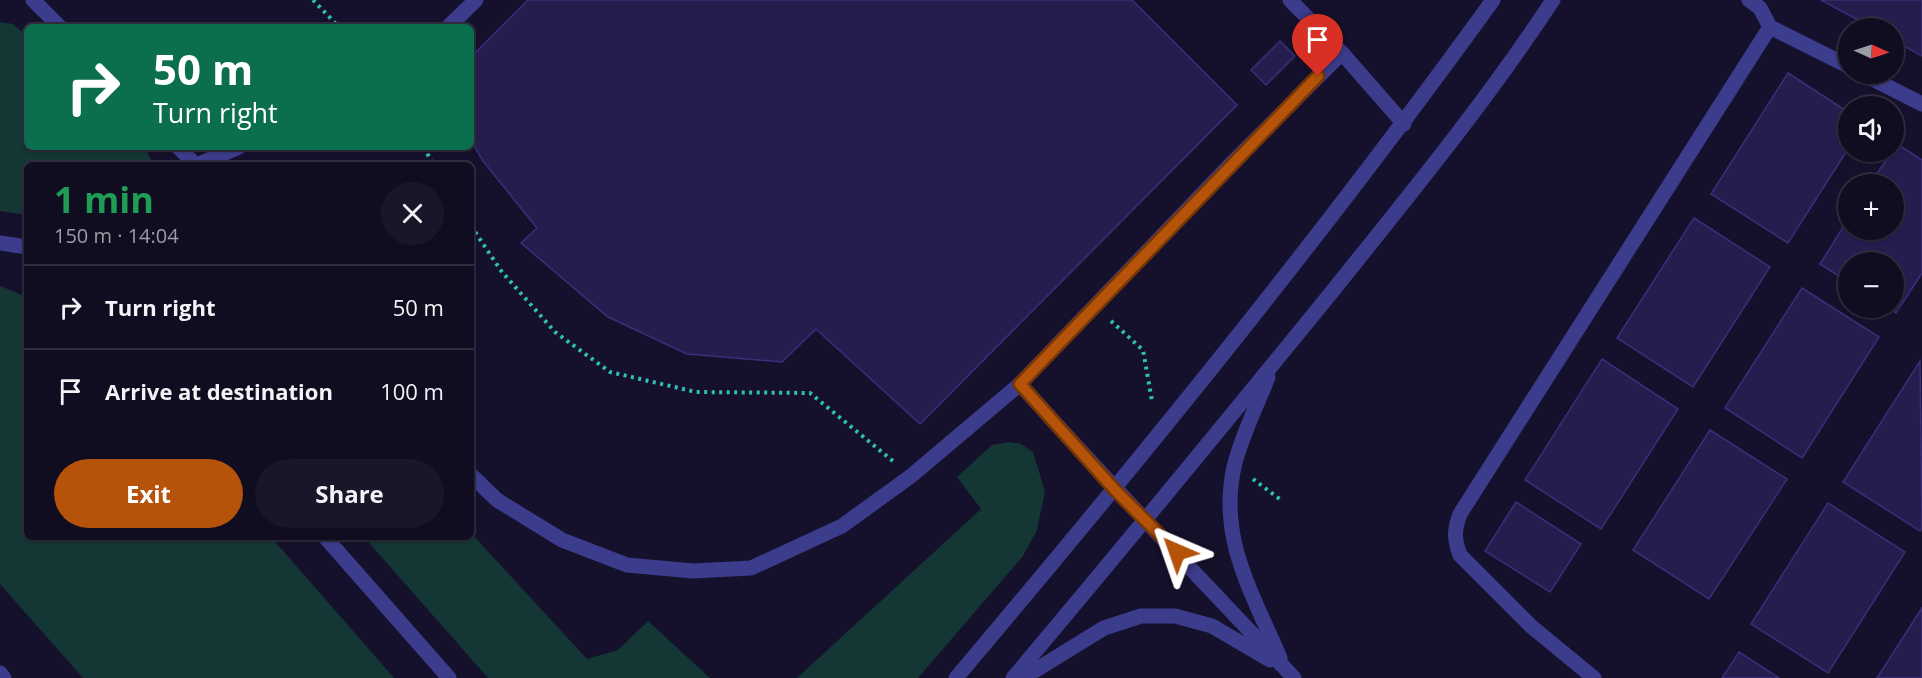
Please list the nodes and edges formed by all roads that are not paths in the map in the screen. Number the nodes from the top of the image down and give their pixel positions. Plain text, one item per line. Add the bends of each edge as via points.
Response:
1 (33, 0) edge
2 (476, 0) edge
3 (1290, 0) edge
4 (1493, 0) edge
5 (1553, 0) edge
6 (1749, 0) edge
7 (57, 24) edge
8 (451, 24) edge
9 (1770, 27) junction
10 (1342, 53) junction
11 (1838, 61) edge
12 (1883, 84) edge
13 (1922, 104) edge
14 (1404, 124) junction
15 (181, 150) edge
16 (232, 150) edge
17 (194, 162) edge
18 (204, 162) edge
19 (0, 243) edge
20 (24, 247) edge
21 (1274, 364) junction
22 (1020, 384) junction
23 (474, 478) edge
24 (1115, 490) junction
25 (1147, 520) junction
26 (328, 540) edge
27 (0, 673) edge
28 (1289, 673) edge
29 (4, 678) edge
30 (449, 678) edge
31 (956, 678) edge
32 (1013, 678) edge
33 (1023, 678) edge
34 (1594, 678) edge

1 - 7 street
2 - 8 street
3 - 10 street
4 - 14 street
5 - 21 street via 1406,199
6 - 9 street via 1760,8
9 - 11 street
9 - 34 street via 1460,514 1455,528 1460,555 1532,627
10 - 14 street
10 - 22 street
12 - 13 street
14 - 24 street
15 - 17 street
16 - 18 street
19 - 20 street
21 - 25 street
21 - 28 street via 1235,465 1229,500 1231,531 1240,564
22 - 23 street via 911,476 842,526 751,568 693,571 627,566 562,540 497,500
22 - 24 street
24 - 25 street
24 - 31 street
25 - 28 street
25 - 32 street
26 - 30 street
27 - 29 street
28 - 33 street via 1212,626 1174,616 1141,616 1104,628

